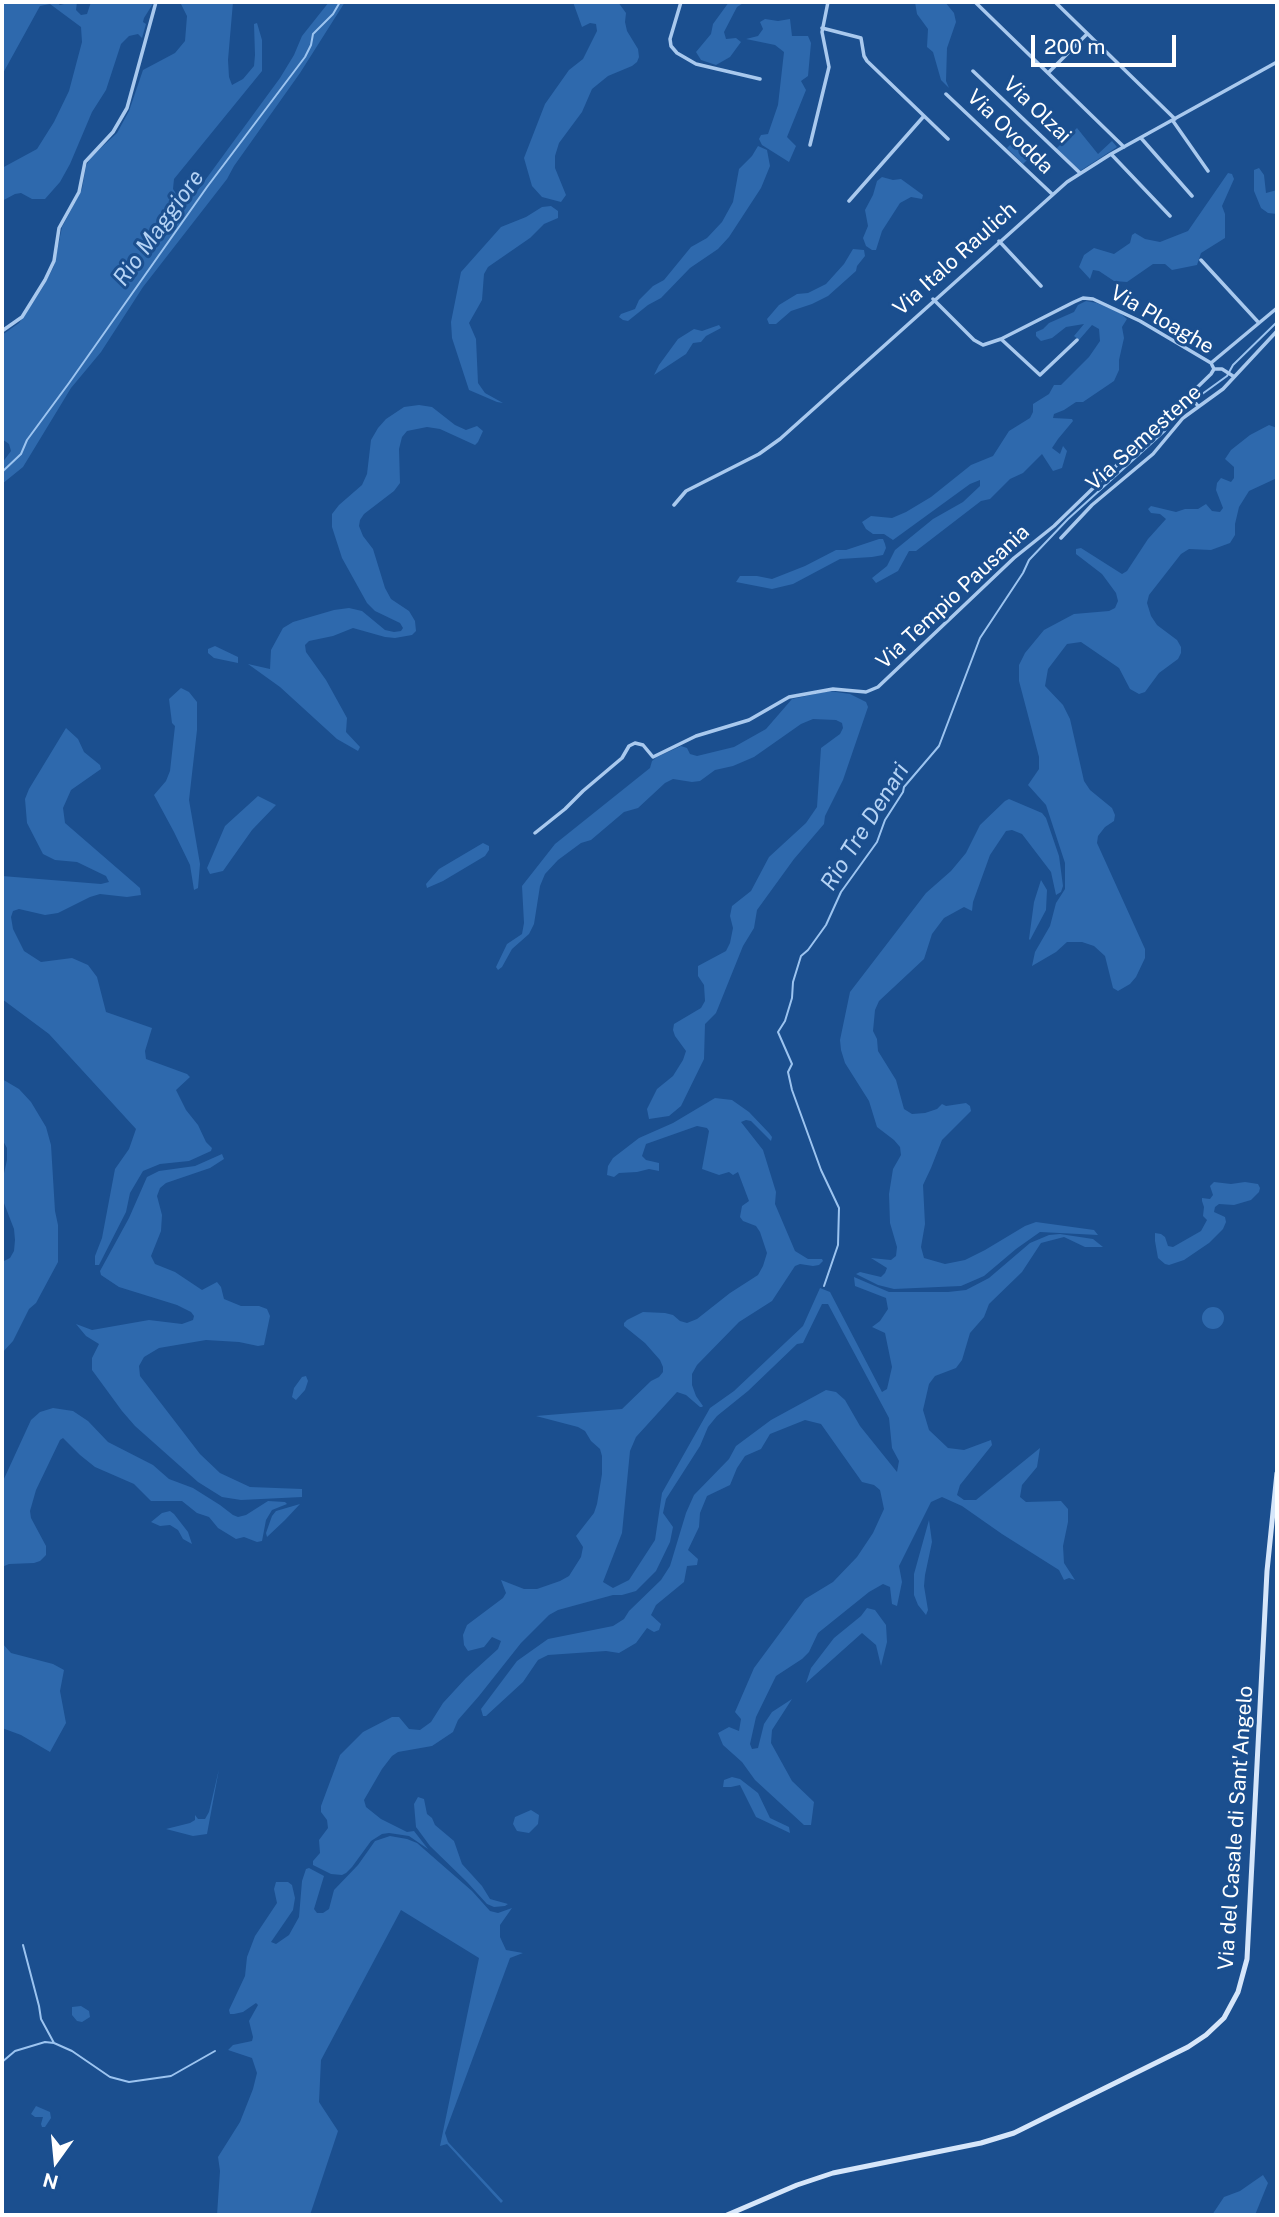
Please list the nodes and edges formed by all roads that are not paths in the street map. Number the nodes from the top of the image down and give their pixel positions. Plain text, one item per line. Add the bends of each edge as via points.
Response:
1 (156, 2) edge
2 (681, 2) edge
3 (828, 2) edge
4 (975, 2) edge
5 (1055, 2) edge
6 (822, 28) junction
7 (1087, 34) junction
8 (1277, 62) edge
9 (973, 71) dead end
10 (1048, 73) junction
11 (761, 79) dead end
12 (946, 94) dead end
13 (924, 116) junction
14 (1174, 120) junction
15 (948, 138) dead end
16 (1141, 138) junction
17 (810, 145) dead end
18 (1124, 147) junction
19 (1111, 154) junction
20 (1208, 171) dead end
21 (1080, 173) junction
22 (1052, 194) junction
23 (1192, 195) dead end
24 (849, 201) dead end
25 (1170, 216) dead end
26 (999, 241) junction
27 (1201, 260) dead end
28 (1041, 286) dead end
29 (933, 299) junction
30 (1277, 308) edge
31 (1259, 323) junction
32 (2, 331) edge
33 (1277, 331) edge
34 (1001, 339) junction
35 (1077, 340) dead end
36 (1211, 363) junction
37 (1214, 369) junction
38 (1233, 376) junction
39 (1189, 395) junction
40 (1198, 406) junction
41 (674, 505) dead end
42 (1061, 538) dead end
43 (535, 832) dead end
44 (1277, 1474) edge
45 (727, 2215) edge

1 - 32 street via 127,108 113,132 84,164 78,194 58,228 54,261 45,280 22,317
2 - 11 street via 670,38 675,50 696,64
3 - 6 street
4 - 10 street
5 - 7 street
6 - 13 street via 862,38 866,61
6 - 17 street via 829,67
7 - 10 street
7 - 14 street
8 - 14 street, Via Italo Raulich
9 - 21 street, Via Olzai
10 - 18 street
12 - 22 street, Via Ovodda
13 - 15 street
13 - 24 street
14 - 16 street, Via Italo Raulich
14 - 20 street
16 - 18 street, Via Italo Raulich
16 - 23 street
18 - 19 street, Via Italo Raulich
19 - 21 street, Via Italo Raulich
19 - 25 street
21 - 22 street, Via Italo Raulich
22 - 26 street, Via Italo Raulich
26 - 28 street
26 - 29 street, Via Italo Raulich
27 - 31 street
29 - 34 street via 978,343
29 - 41 street, Via Italo Raulich via 780,439 686,491
30 - 31 street
31 - 36 street
33 - 38 street, Via Semestene
34 - 35 street via 1040,375
34 - 36 street, Via Ploaghe via 1090,298 1132,316
36 - 37 street, Via Ploaghe
37 - 38 street, Via Ploaghe
37 - 39 street, Via Tempio Pausania
38 - 40 street, Via Semestene via 1221,391
39 - 40 street
39 - 43 street, Via Tempio Pausania via 878,687 866,692 833,689 789,696 749,720 682,742 653,757 635,743
40 - 42 street, Via Semestene
44 - 45 main road, Via del Casale di Sant'Angelo via 1266,1581 1247,1956 1238,1993 1224,2018 1188,2047 1014,2133 833,2173

